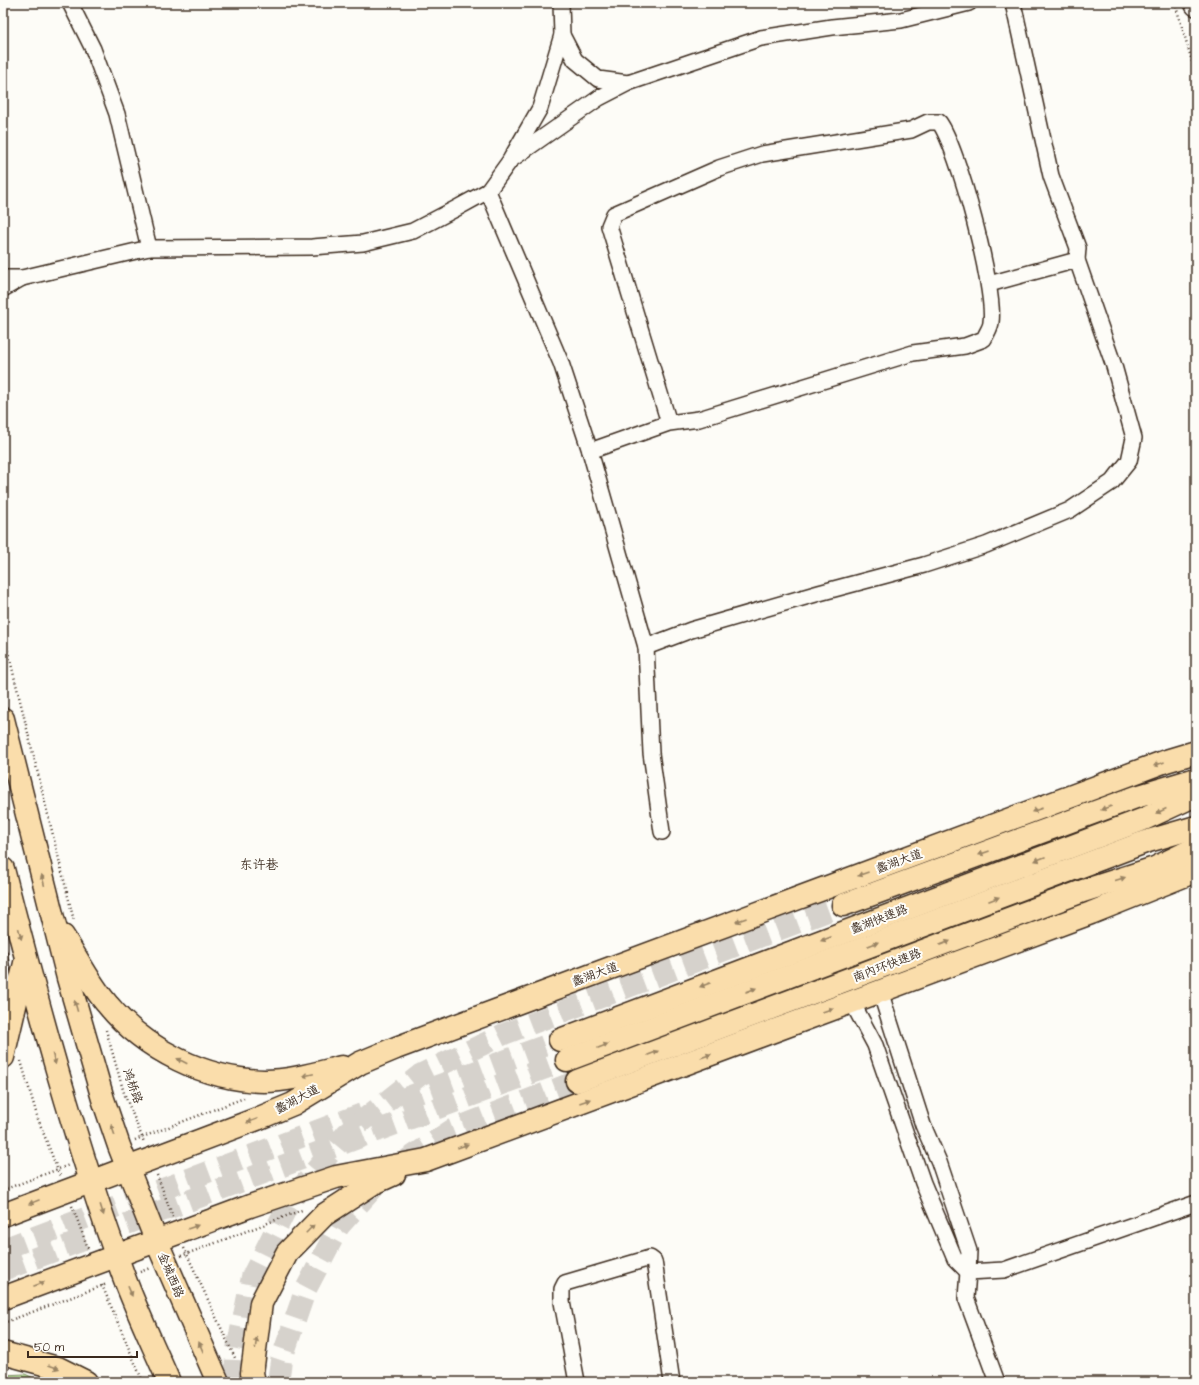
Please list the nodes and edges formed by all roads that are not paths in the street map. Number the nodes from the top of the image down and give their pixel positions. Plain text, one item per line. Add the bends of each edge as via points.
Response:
1 (70, 3) edge
2 (561, 3) edge
3 (969, 3) edge
4 (1013, 3) edge
5 (562, 35) junction
6 (628, 82) junction
7 (509, 162) junction
8 (488, 191) junction
9 (149, 248) junction
10 (1077, 260) junction
11 (3, 278) edge
12 (22, 278) junction
13 (989, 284) junction
14 (3, 289) edge
15 (669, 423) junction
16 (590, 451) junction
17 (646, 647) junction
18 (3, 719) edge
19 (1196, 752) edge
20 (1196, 779) edge
21 (1196, 795) edge
22 (1196, 827) edge
23 (662, 832) dead end
24 (1196, 848) edge
25 (3, 869) edge
26 (1196, 871) edge
27 (842, 905) tunnel mouth
28 (53, 920) junction
29 (3, 953) edge
30 (26, 958) junction
31 (880, 991) junction
32 (852, 1002) junction
33 (13, 1017) junction
34 (560, 1040) tunnel mouth
35 (11, 1057) edge
36 (567, 1060) tunnel mouth
37 (360, 1063) junction
38 (577, 1082) tunnel mouth
39 (426, 1160) junction
40 (127, 1167) junction
41 (92, 1180) junction
42 (1196, 1204) edge
43 (3, 1215) edge
44 (156, 1240) junction
45 (117, 1255) junction
46 (968, 1272) junction
47 (3, 1298) edge
48 (3, 1353) edge
49 (86, 1382) edge
50 (169, 1382) edge
51 (218, 1382) edge
52 (254, 1382) edge
53 (577, 1382) edge
54 (672, 1382) edge
55 (997, 1382) edge

1 - 9 street via 93,49 118,114
2 - 5 street
3 - 6 street via 901,20 761,38
4 - 10 street via 1051,176 1078,248
5 - 6 street via 575,60 598,79
5 - 7 street via 540,108
6 - 7 street via 599,98
7 - 8 street
8 - 9 street via 413,231 363,243 312,247
8 - 16 street via 561,363
9 - 12 street
10 - 13 street
10 - 17 street via 1114,366 1134,438 1129,461 1112,482 1070,510 986,545 924,565 691,630
11 - 12 street
12 - 14 street
13 - 15 street via 991,322 984,339 966,346 913,354 699,419
13 - 15 street via 957,162 944,128 939,122 928,122 910,130 762,154 719,168 621,210 614,214 609,226
15 - 16 street
16 - 17 street
17 - 23 street via 651,753
28 -> 18 main road, 金城西路
19 -> 37 main road, 蠡湖大道
20 -> 27 main road via 1136,796
21 -> 34 main road, 蠡湖快速路 via 1144,819
36 -> 22 main road, 蠡湖快速路 via 1145,842
38 -> 24 main road, 南内环快速路 via 1083,891 1155,868
25 -> 30 main road
26 - 31 main road
37 -> 28 main road via 266,1081 239,1079 192,1066 153,1046 107,1005
40 -> 28 main road, 金城西路 via 103,1100
29 - 33 lane
30 - 33 main road
30 -> 41 main road
31 - 32 main road
31 - 46 street via 923,1124 939,1162 969,1251
39 -> 32 main road
32 - 46 street via 875,1045 928,1197 955,1259
33 - 35 main road
37 -> 40 main road, 蠡湖大道 via 293,1104
44 -> 39 main road via 336,1177
52 -> 39 main road via 252,1373 261,1303 287,1252 324,1215 372,1184
40 - 41 main road, 蠡湖大道
40 - 44 main road, 金城西路
41 -> 43 main road, 蠡湖大道
41 -> 45 main road
42 - 46 street via 1004,1270
44 - 45 main road
51 -> 44 main road, 金城西路
47 -> 45 main road
45 -> 50 main road via 124,1278
46 - 55 street via 966,1298
48 -> 49 main road via 58,1368
53 - 54 street via 562,1302 564,1283 650,1258 654,1261

